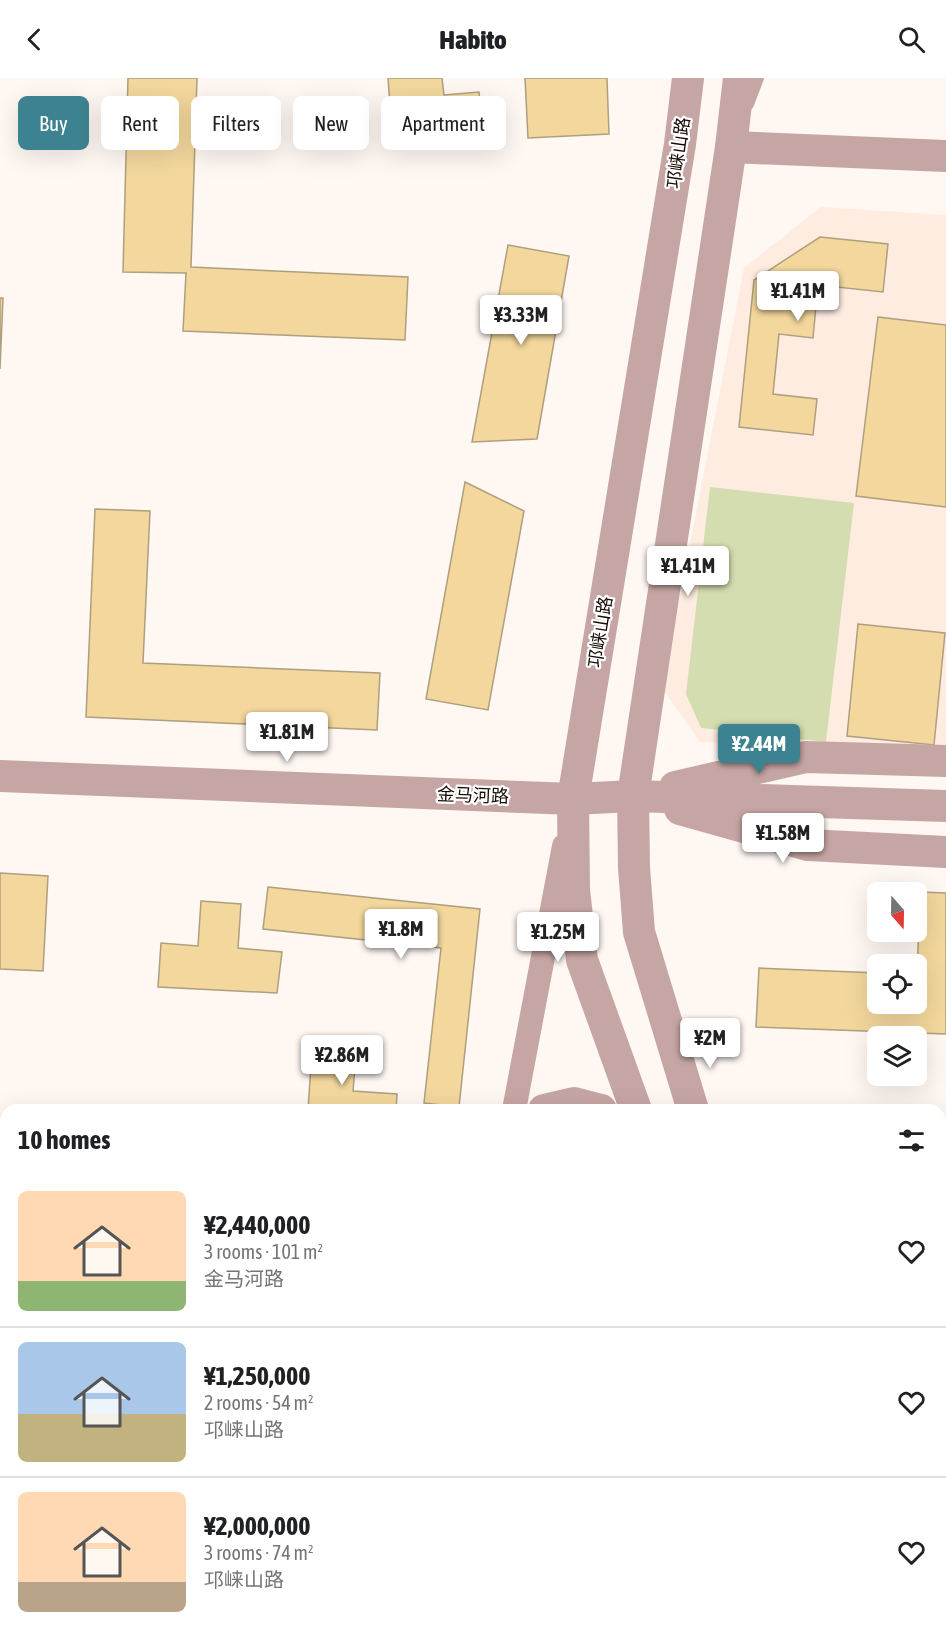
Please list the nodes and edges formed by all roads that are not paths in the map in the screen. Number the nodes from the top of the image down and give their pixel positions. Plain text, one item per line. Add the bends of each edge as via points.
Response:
1 (688, 78) edge
2 (739, 78) edge
3 (749, 78) edge
4 (758, 78) edge
5 (731, 147) junction
6 (946, 156) edge
7 (946, 760) edge
8 (0, 776) edge
9 (633, 796) junction
10 (573, 799) junction
11 (946, 806) edge
12 (946, 852) edge
13 (673, 1049) junction
14 (515, 1104) edge
15 (634, 1104) edge
16 (691, 1104) edge
17 (700, 1104) edge

1 - 10 street, 邛崃山路
2 - 5 street
3 - 5 lane
4 - 5 lane
5 - 6 street
5 - 9 street
7 - 9 street via 806,757
8 - 10 street, 金马河路
9 - 10 street, 金马河路
9 - 11 street, 金马河路
9 - 12 street via 808,845
9 - 13 street via 639,932
10 - 14 street
10 - 15 street, 邛崃山路 via 574,890 582,960
13 - 16 street
13 - 17 street

